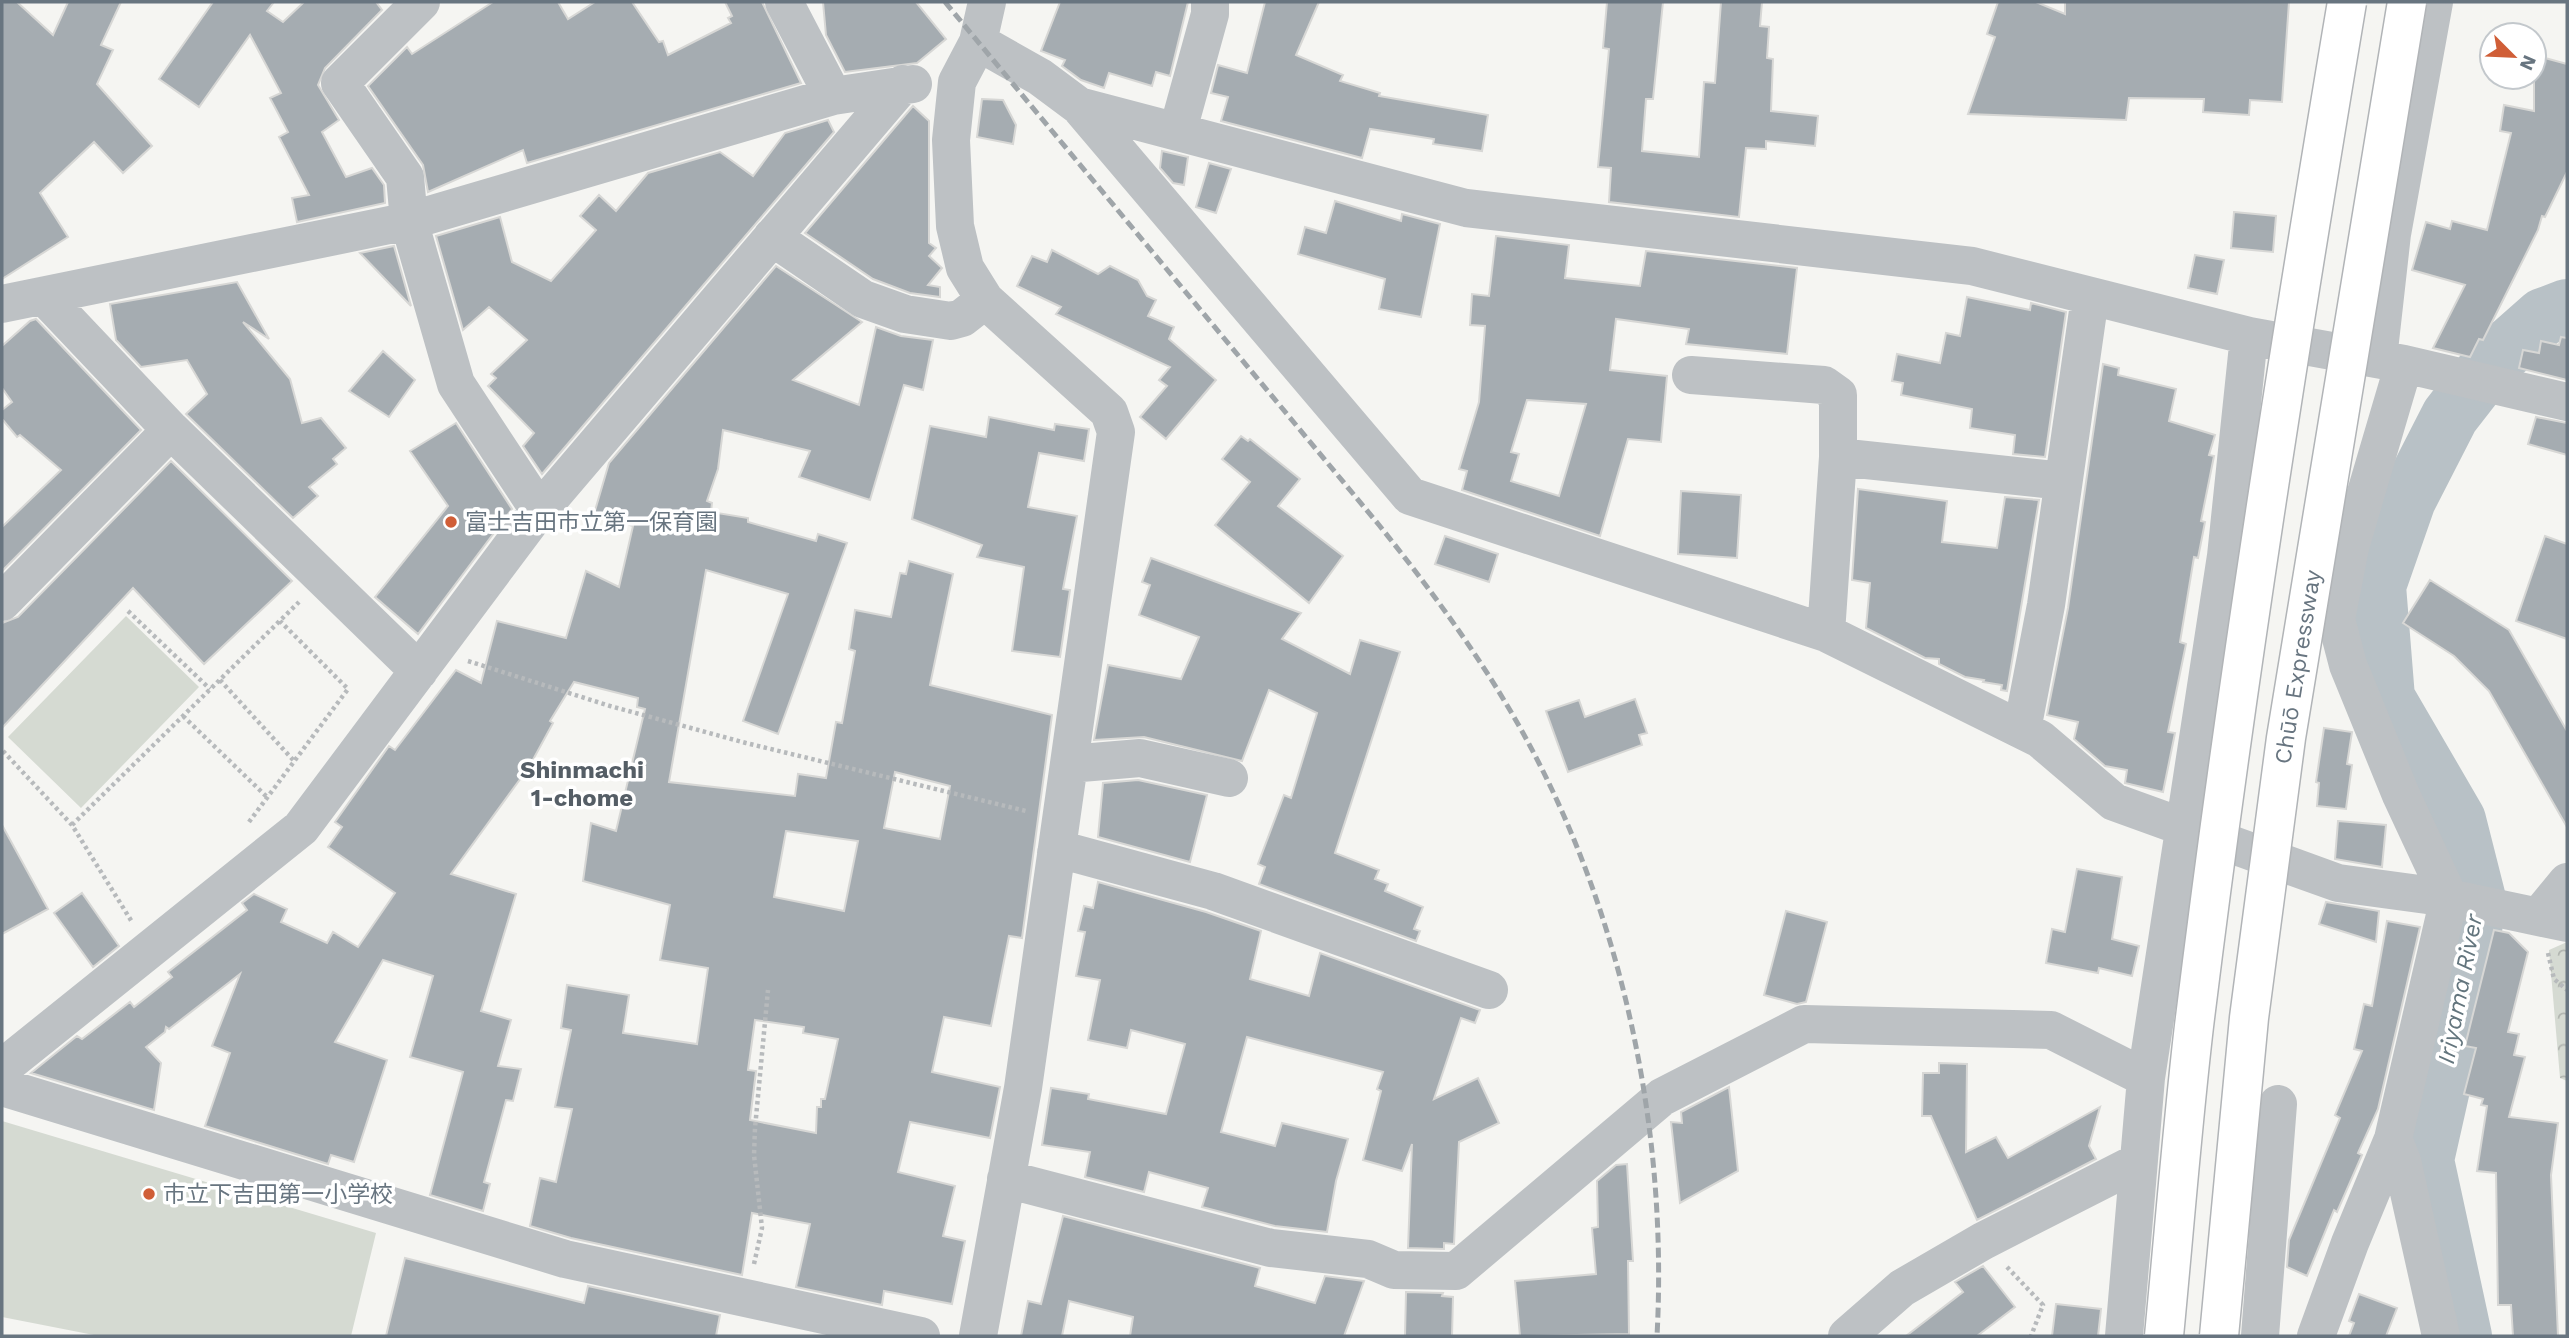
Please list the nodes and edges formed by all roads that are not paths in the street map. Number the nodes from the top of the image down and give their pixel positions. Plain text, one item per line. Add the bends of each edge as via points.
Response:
1 (421, 2) edge
2 (784, 2) edge
3 (1210, 2) edge
4 (2347, 2) edge
5 (2407, 2) edge
6 (2434, 2) edge
7 (979, 16) edge
8 (957, 82) junction
9 (902, 84) junction
10 (834, 96) junction
11 (1079, 106) junction
12 (1178, 130) junction
13 (409, 221) junction
14 (772, 237) junction
15 (44, 296) junction
16 (2090, 297) junction
17 (985, 300) junction
18 (2, 304) edge
19 (2249, 336) junction
20 (2391, 361) junction
21 (1691, 374) dead end
22 (2566, 396) edge
23 (171, 430) junction
24 (1838, 457) junction
25 (2063, 481) junction
26 (540, 510) junction
27 (2, 602) edge
28 (1826, 633) junction
29 (430, 656) junction
30 (2022, 730) junction
31 (1069, 764) junction
32 (1228, 778) dead end
33 (2185, 827) junction
34 (1059, 836) junction
35 (2567, 881) edge
36 (2468, 902) junction
37 (2553, 920) edge
38 (1489, 990) dead end
39 (2, 1068) edge
40 (2146, 1078) junction
41 (2, 1087) edge
42 (2278, 1104) dead end
43 (2393, 1139) junction
44 (2138, 1162) junction
45 (1006, 1179) junction
46 (921, 1336) edge
47 (978, 1336) edge
48 (1847, 1336) edge
49 (2124, 1336) edge
50 (2164, 1336) edge
51 (2218, 1336) edge
52 (2260, 1336) edge
53 (2316, 1336) edge
54 (2441, 1336) edge

1 - 13 street via 340,83 405,177
2 - 10 street
3 - 12 street
4 - 50 highway, bridge via 2233,735 2194,1029
5 - 51 highway, Chūō Expressway, bridge via 2286,738 2249,1018
6 - 20 street via 2392,234
7 - 8 street
7 - 11 street via 1040,77
8 - 9 street
8 - 17 street via 951,140 955,226 965,268
9 - 10 street
9 - 14 street
10 - 13 street
11 - 12 street
11 - 28 street via 1410,496
12 - 16 street via 1466,208 1972,267
13 - 15 street
13 - 26 street via 456,384
14 - 17 street via 863,299 905,314 951,321
14 - 26 street
15 - 18 street
15 - 23 street
16 - 19 street
16 - 25 street
17 - 31 street via 1109,412 1116,432
19 - 20 street
19 - 33 street via 2226,556
20 - 22 street via 2491,386
20 - 36 street via 2336,619 2348,665 2380,743
21 - 24 street via 1824,385 1838,396
23 - 27 street
23 - 29 street via 325,577
24 - 25 street
24 - 28 street
25 - 30 street
26 - 29 street
28 - 30 street
29 - 39 street via 301,828 142,929
30 - 33 street via 2040,739 2114,802
31 - 32 street via 1140,758
31 - 34 street
33 - 36 street via 2338,883
33 - 40 street
34 - 38 street via 1073,853 1213,891
34 - 45 street
35 - 37 street
36 - 37 street
36 - 43 street
40 - 44 street
40 - 45 street via 2051,1030 1804,1024 1662,1097 1456,1271 1394,1270 1368,1259 1271,1248
41 - 46 street via 565,1259
42 - 52 street
43 - 53 street
43 - 54 street via 2402,1161
44 - 48 street via 1902,1288
44 - 49 street
45 - 47 street

